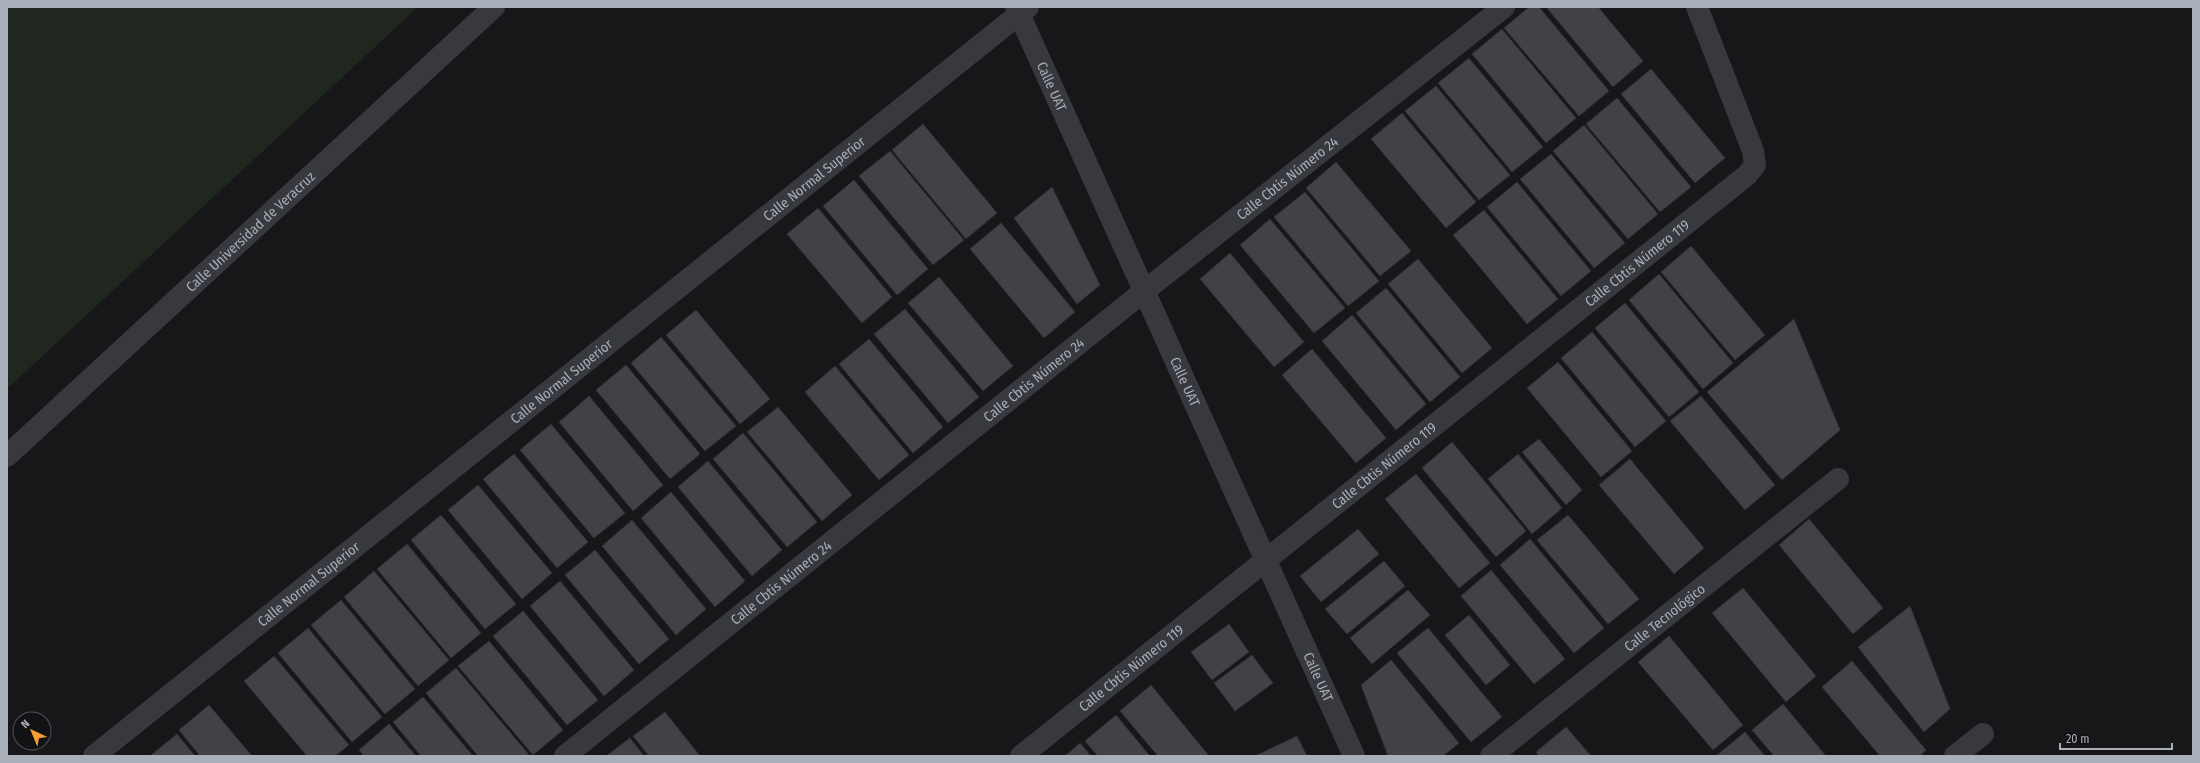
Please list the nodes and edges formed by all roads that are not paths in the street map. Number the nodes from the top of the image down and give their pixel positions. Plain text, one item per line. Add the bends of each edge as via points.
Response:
1 (494, 7) edge
2 (1504, 7) edge
3 (1697, 7) edge
4 (1021, 9) edge
5 (1143, 292) junction
6 (7, 456) edge
7 (1838, 479) dead end
8 (1265, 560) junction
9 (1982, 734) dead end
10 (94, 756) edge
11 (565, 756) edge
12 (1021, 756) edge
13 (1354, 756) edge
14 (1491, 756) edge
15 (1955, 756) edge

1 - 6 street, Calle Universidad de Veracruz
2 - 5 street, Calle Cbtis Número 24
3 - 8 street, Calle Cbtis Número 119 via 1754,151 1755,165 1746,175
4 - 5 street, Calle UAT
4 - 10 street, Calle Normal Superior
5 - 8 street, Calle UAT
5 - 11 street, Calle Cbtis Número 24
7 - 14 street, Calle Tecnológico
8 - 12 street, Calle Cbtis Número 119
8 - 13 street, Calle UAT
9 - 15 street

